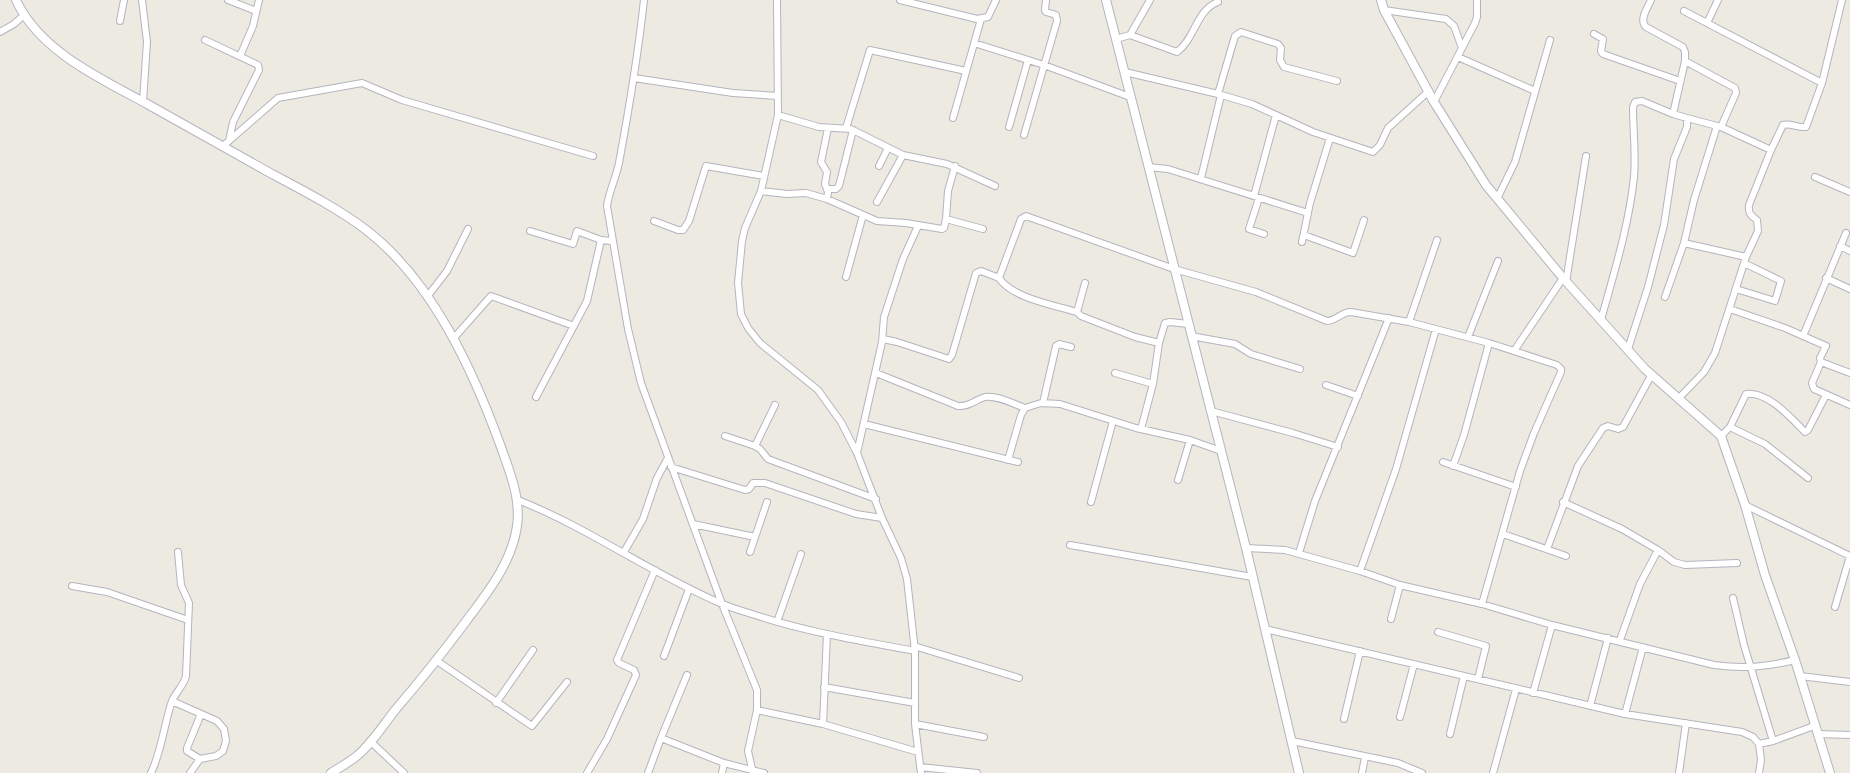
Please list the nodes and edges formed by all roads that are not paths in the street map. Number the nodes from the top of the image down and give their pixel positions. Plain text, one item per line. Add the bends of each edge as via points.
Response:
1 (16, 0) edge
2 (124, 0) edge
3 (142, 0) edge
4 (228, 0) edge
5 (259, 0) edge
6 (644, 0) edge
7 (777, 0) edge
8 (900, 0) edge
9 (996, 0) edge
10 (1046, 0) edge
11 (1106, 0) edge
12 (1150, 0) edge
13 (1381, 0) edge
14 (1477, 0) edge
15 (1651, 0) edge
16 (1718, 0) edge
17 (1842, 0) edge
18 (1218, 2) dead end
19 (1384, 10) junction
20 (256, 11) junction
21 (1684, 11) dead end
22 (24, 15) junction
23 (981, 19) junction
24 (120, 21) dead end
25 (1707, 23) junction
26 (0, 32) edge
27 (1594, 34) dead end
28 (1130, 35) junction
29 (1116, 39) junction
30 (205, 40) dead end
31 (1550, 40) dead end
32 (974, 43) junction
33 (1462, 48) junction
34 (240, 56) junction
35 (1458, 57) junction
36 (1028, 60) junction
37 (1685, 61) junction
38 (1044, 65) junction
39 (966, 71) junction
40 (1125, 72) junction
41 (634, 78) junction
42 (1337, 81) dead end
43 (1680, 82) junction
44 (1822, 83) junction
45 (1429, 91) junction
46 (1535, 91) junction
47 (1220, 94) junction
48 (778, 96) junction
49 (1130, 97) junction
50 (143, 102) junction
51 (1434, 102) junction
52 (1673, 114) junction
53 (778, 115) junction
54 (1276, 115) junction
55 (953, 118) dead end
56 (1687, 118) junction
57 (1009, 127) dead end
58 (1719, 127) junction
59 (828, 128) junction
60 (846, 128) junction
61 (853, 130) junction
62 (1024, 136) dead end
63 (1330, 138) junction
64 (226, 143) junction
65 (888, 148) junction
66 (1771, 150) junction
67 (903, 155) junction
68 (593, 156) dead end
69 (1586, 156) dead end
70 (879, 166) dead end
71 (955, 166) junction
72 (1148, 167) junction
73 (764, 176) junction
74 (1815, 177) dead end
75 (1200, 178) junction
76 (995, 186) dead end
77 (827, 189) junction
78 (761, 191) junction
79 (1850, 192) edge
80 (1257, 197) junction
81 (827, 199) junction
82 (1497, 199) junction
83 (877, 202) dead end
84 (1308, 213) junction
85 (864, 215) junction
86 (946, 219) junction
87 (1364, 220) dead end
88 (654, 221) dead end
89 (918, 226) junction
90 (468, 228) dead end
91 (983, 229) dead end
92 (530, 231) dead end
93 (1264, 234) dead end
94 (1846, 234) dead end
95 (1304, 235) junction
96 (601, 240) junction
97 (1437, 240) dead end
98 (612, 241) junction
99 (1302, 242) dead end
100 (1684, 243) junction
101 (1840, 246) junction
102 (1850, 251) edge
103 (1745, 260) junction
104 (1498, 261) dead end
105 (1174, 269) junction
106 (846, 277) dead end
107 (999, 278) junction
108 (1826, 278) junction
109 (1564, 280) junction
110 (1085, 283) dead end
111 (1736, 289) junction
112 (1850, 289) edge
113 (427, 297) junction
114 (1665, 297) dead end
115 (1730, 309) junction
116 (1077, 312) junction
117 (1389, 318) junction
118 (1601, 320) junction
119 (1409, 322) junction
120 (1188, 324) junction
121 (574, 326) junction
122 (1436, 329) junction
123 (1191, 336) junction
124 (1803, 336) junction
125 (1468, 337) junction
126 (453, 339) junction
127 (883, 339) junction
128 (1160, 343) junction
129 (1489, 343) junction
130 (1071, 347) dead end
131 (1628, 349) junction
132 (1514, 351) junction
133 (1821, 362) junction
134 (1300, 368) dead end
135 (876, 373) junction
136 (1850, 373) edge
137 (1115, 374) dead end
138 (1652, 374) junction
139 (1153, 384) junction
140 (1326, 385) dead end
141 (1826, 395) junction
142 (1358, 396) junction
143 (536, 397) dead end
144 (1679, 398) junction
145 (1042, 403) junction
146 (775, 405) dead end
147 (1850, 405) edge
148 (1025, 408) junction
149 (1211, 411) junction
150 (1114, 421) junction
151 (864, 424) junction
152 (1730, 427) junction
153 (1141, 429) junction
154 (725, 436) dead end
155 (1721, 436) junction
156 (1190, 440) junction
157 (755, 446) junction
158 (1338, 447) junction
159 (1221, 451) junction
160 (857, 453) junction
161 (668, 458) junction
162 (1008, 460) junction
163 (1018, 462) dead end
164 (1442, 462) dead end
165 (1453, 466) junction
166 (671, 467) junction
167 (1808, 478) dead end
168 (1178, 480) dead end
169 (1516, 487) junction
170 (876, 499) junction
171 (518, 500) junction
172 (767, 502) dead end
173 (1091, 502) dead end
174 (1563, 502) junction
175 (1745, 505) junction
176 (882, 518) junction
177 (693, 524) junction
178 (1503, 534) junction
179 (756, 537) junction
180 (1070, 545) dead end
181 (1246, 548) junction
182 (1547, 549) junction
183 (1658, 550) junction
184 (178, 552) dead end
185 (624, 552) junction
186 (750, 552) dead end
187 (1299, 553) junction
188 (801, 554) dead end
189 (1566, 556) dead end
190 (1850, 556) edge
191 (1737, 563) dead end
192 (655, 570) junction
193 (1360, 571) junction
194 (1252, 577) junction
195 (1400, 585) junction
196 (72, 586) dead end
197 (689, 589) junction
198 (1734, 598) dead end
199 (722, 604) junction
200 (1482, 604) junction
201 (1835, 608) dead end
202 (1391, 619) dead end
203 (188, 620) junction
204 (777, 622) junction
205 (1552, 624) junction
206 (1265, 628) junction
207 (1438, 632) dead end
208 (827, 634) junction
209 (1608, 638) junction
210 (1620, 640) junction
211 (1643, 647) junction
212 (914, 648) junction
213 (533, 650) dead end
214 (1360, 651) junction
215 (664, 656) dead end
216 (1795, 660) junction
217 (437, 661) junction
218 (1414, 664) junction
219 (1751, 668) junction
220 (687, 675) dead end
221 (1464, 676) junction
222 (1800, 676) junction
223 (1018, 678) dead end
224 (1478, 679) junction
225 (567, 682) dead end
226 (1850, 682) edge
227 (824, 688) junction
228 (1516, 689) junction
229 (1533, 692) junction
230 (172, 701) junction
231 (496, 703) junction
232 (915, 703) junction
233 (1590, 706) junction
234 (757, 710) junction
235 (201, 714) junction
236 (1625, 714) junction
237 (1400, 717) dead end
238 (1344, 719) dead end
239 (1686, 723) junction
240 (823, 724) junction
241 (915, 724) junction
242 (1814, 726) junction
243 (1450, 734) dead end
244 (1817, 734) junction
245 (1850, 735) edge
246 (984, 737) dead end
247 (661, 738) junction
248 (370, 741) junction
249 (1292, 741) junction
250 (1773, 741) junction
251 (1759, 744) junction
252 (918, 752) junction
253 (1365, 757) junction
254 (200, 759) junction
255 (724, 763) junction
256 (921, 770) edge
257 (753, 772) edge
258 (151, 773) edge
259 (190, 773) edge
260 (331, 773) edge
261 (404, 773) edge
262 (587, 773) edge
263 (648, 773) edge
264 (722, 773) edge
265 (764, 773) edge
266 (978, 773) edge
267 (1299, 773) edge
268 (1362, 773) edge
269 (1422, 773) edge
270 (1493, 773) edge
271 (1679, 773) edge
272 (1759, 773) edge
273 (1830, 773) edge

1 - 22 street
2 - 24 street
3 - 50 street via 147,42
4 - 20 street
5 - 20 street
6 - 41 street
7 - 48 street
8 - 23 street
9 - 23 street via 988,17
10 - 38 street via 1046,12 1056,15 1057,21
11 - 29 street
12 - 28 street
13 - 19 street
14 - 33 street via 1477,17
15 - 37 street via 1642,20 1643,24 1682,46
16 - 25 street
17 - 44 street
18 - 28 street via 1205,10 1177,52
19 - 33 street via 1446,19 1454,26
19 - 45 street
20 - 34 street via 253,26
21 - 25 street
22 - 26 street
22 - 50 street via 45,39 80,67
23 - 32 street
25 - 44 street
27 - 43 street via 1603,38 1603,54
28 - 29 street
29 - 40 street
30 - 34 street
31 - 46 street
32 - 36 street
32 - 39 street
33 - 35 street
34 - 64 street via 258,65 260,70 233,122
35 - 46 street
35 - 51 street
36 - 38 street
36 - 57 street
37 - 43 street
37 - 58 street via 1735,88 1736,93
38 - 49 street
38 - 62 street
39 - 55 street
39 - 60 street via 870,50
40 - 47 street
40 - 49 street
41 - 48 street via 733,94
41 - 98 street via 618,167 607,206
42 - 47 street via 1284,67 1280,60 1278,44 1241,32 1235,36
43 - 52 street
44 - 66 street via 1806,127 1783,125
45 - 51 street
45 - 63 street via 1388,128 1380,145 1373,152
46 - 82 street via 1515,162
47 - 54 street
47 - 75 street
48 - 53 street
49 - 72 street
50 - 64 street
51 - 82 street
52 - 56 street
52 - 118 street via 1642,101 1636,102 1633,106 1632,190
53 - 59 street
53 - 73 street
54 - 63 street
54 - 80 street
56 - 58 street
56 - 131 street via 1687,128 1674,159 1662,233
58 - 66 street
58 - 100 street via 1694,200
59 - 60 street
59 - 77 street via 821,162 826,170
60 - 61 street
61 - 65 street
61 - 77 street via 839,186 836,189
63 - 84 street
64 - 68 street via 278,98 362,83 402,100
64 - 113 street via 364,228 414,278
65 - 67 street
65 - 70 street
66 - 103 street via 1749,205 1748,211 1757,220 1758,226
67 - 71 street
67 - 83 street
69 - 109 street
71 - 76 street
71 - 86 street via 948,191
72 - 75 street via 1168,169
72 - 105 street
73 - 78 street
73 - 88 street via 706,166 683,230
74 - 79 street
75 - 80 street
77 - 81 street
78 - 81 street via 806,193
78 - 160 street via 742,241 738,283 741,314 760,344 818,390 841,422
80 - 84 street
80 - 93 street via 1249,230
81 - 85 street
82 - 109 street
84 - 95 street
85 - 89 street via 877,221
85 - 106 street
86 - 89 street via 942,229
86 - 91 street
87 - 95 street via 1353,253
89 - 127 street via 891,292 884,317
90 - 113 street via 447,271
92 - 96 street via 573,244 577,231
94 - 101 street
95 - 99 street
96 - 98 street
96 - 121 street via 587,302
97 - 119 street
98 - 161 street via 641,383
100 - 103 street
100 - 114 street
101 - 102 street
101 - 108 street
103 - 111 street
103 - 111 street via 1781,281 1775,300
104 - 125 street
105 - 107 street via 1026,216 1021,219
105 - 117 street via 1256,292 1327,321 1346,312
105 - 120 street
107 - 116 street via 1003,285 1028,298
107 - 127 street via 981,271 976,273 949,359
108 - 112 street
108 - 124 street
109 - 118 street
109 - 132 street
110 - 116 street
111 - 115 street
113 - 126 street
115 - 124 street
115 - 144 street via 1715,353 1704,372
116 - 128 street via 1081,316 1135,337
117 - 119 street
117 - 142 street
118 - 131 street
119 - 122 street
120 - 123 street
120 - 128 street via 1165,323
121 - 126 street via 491,296
121 - 143 street
122 - 125 street
122 - 193 street via 1396,469
123 - 134 street via 1235,344 1251,354
123 - 149 street
124 - 133 street via 1826,346 1820,358
125 - 129 street
126 - 171 street via 489,414
127 - 135 street
128 - 139 street
129 - 132 street
129 - 165 street
130 - 145 street via 1059,344 1056,346
131 - 138 street
132 - 169 street via 1561,368
133 - 136 street
133 - 141 street via 1812,383 1814,389
135 - 148 street via 958,406 967,406 981,399 993,397
135 - 151 street
137 - 139 street
138 - 144 street
138 - 174 street via 1623,427 1606,427 1588,449
139 - 153 street
140 - 142 street
141 - 147 street
141 - 152 street via 1806,432 1779,406 1752,393 1746,394
142 - 158 street
144 - 155 street
145 - 148 street
145 - 150 street via 1060,404
146 - 157 street
148 - 162 street
149 - 158 street
149 - 159 street
150 - 153 street
150 - 173 street
151 - 160 street
151 - 162 street
152 - 155 street
152 - 167 street via 1765,444
153 - 156 street
154 - 157 street
155 - 175 street
156 - 159 street
156 - 168 street
157 - 170 street via 768,459
158 - 187 street via 1315,501
159 - 181 street
160 - 170 street
161 - 166 street
161 - 185 street via 657,478 643,519
162 - 163 street
164 - 165 street
165 - 169 street
166 - 176 street via 745,490 753,484 765,483 856,514
166 - 177 street
169 - 178 street
170 - 176 street
171 - 185 street via 544,510
171 - 217 street via 516,532 504,566 496,581
172 - 179 street
174 - 182 street
174 - 183 street via 1622,529
175 - 190 street
175 - 216 street via 1765,575
176 - 212 street via 901,558 907,579
177 - 179 street
177 - 199 street
178 - 182 street
178 - 200 street
179 - 186 street
180 - 194 street
181 - 187 street
181 - 194 street
182 - 189 street
183 - 191 street via 1674,562 1685,565
183 - 210 street via 1640,584
184 - 203 street via 181,585 189,603
185 - 192 street
187 - 193 street
188 - 204 street
190 - 201 street
192 - 197 street
192 - 262 street via 617,660 634,670 636,675
193 - 195 street
194 - 206 street
195 - 200 street
195 - 202 street
196 - 203 street via 107,592
197 - 199 street
197 - 215 street
198 - 219 street
199 - 204 street
199 - 234 street via 757,690
200 - 205 street
203 - 230 street via 186,676
204 - 208 street
205 - 209 street
205 - 229 street
206 - 214 street
206 - 249 street
207 - 224 street via 1486,646
208 - 212 street
208 - 227 street
209 - 210 street
209 - 233 street
210 - 211 street
211 - 219 street via 1714,665
211 - 236 street
212 - 223 street
212 - 232 street
213 - 231 street
214 - 218 street
214 - 238 street
216 - 219 street
216 - 222 street
217 - 231 street
217 - 248 street
218 - 221 street
218 - 237 street
219 - 250 street
220 - 247 street
221 - 224 street
221 - 243 street
222 - 226 street
222 - 242 street
224 - 228 street
225 - 231 street via 534,726 529,726
227 - 232 street
227 - 240 street
228 - 229 street
228 - 270 street
229 - 233 street
230 - 235 street
230 - 258 street via 158,757
232 - 241 street
233 - 236 street
234 - 240 street
234 - 257 street via 748,751
235 - 254 street via 186,748
235 - 254 street via 221,724 226,741 220,754
236 - 239 street
239 - 251 street via 1742,732 1753,737
239 - 271 street
240 - 252 street
241 - 246 street
241 - 252 street
242 - 244 street
242 - 250 street
244 - 245 street
244 - 273 street
247 - 255 street
247 - 263 street
248 - 260 street via 359,755
248 - 261 street
249 - 253 street
249 - 267 street
250 - 251 street
251 - 272 street
252 - 256 street
253 - 268 street
253 - 269 street via 1398,764
254 - 259 street
255 - 257 street
255 - 264 street
256 - 266 street
257 - 265 street

